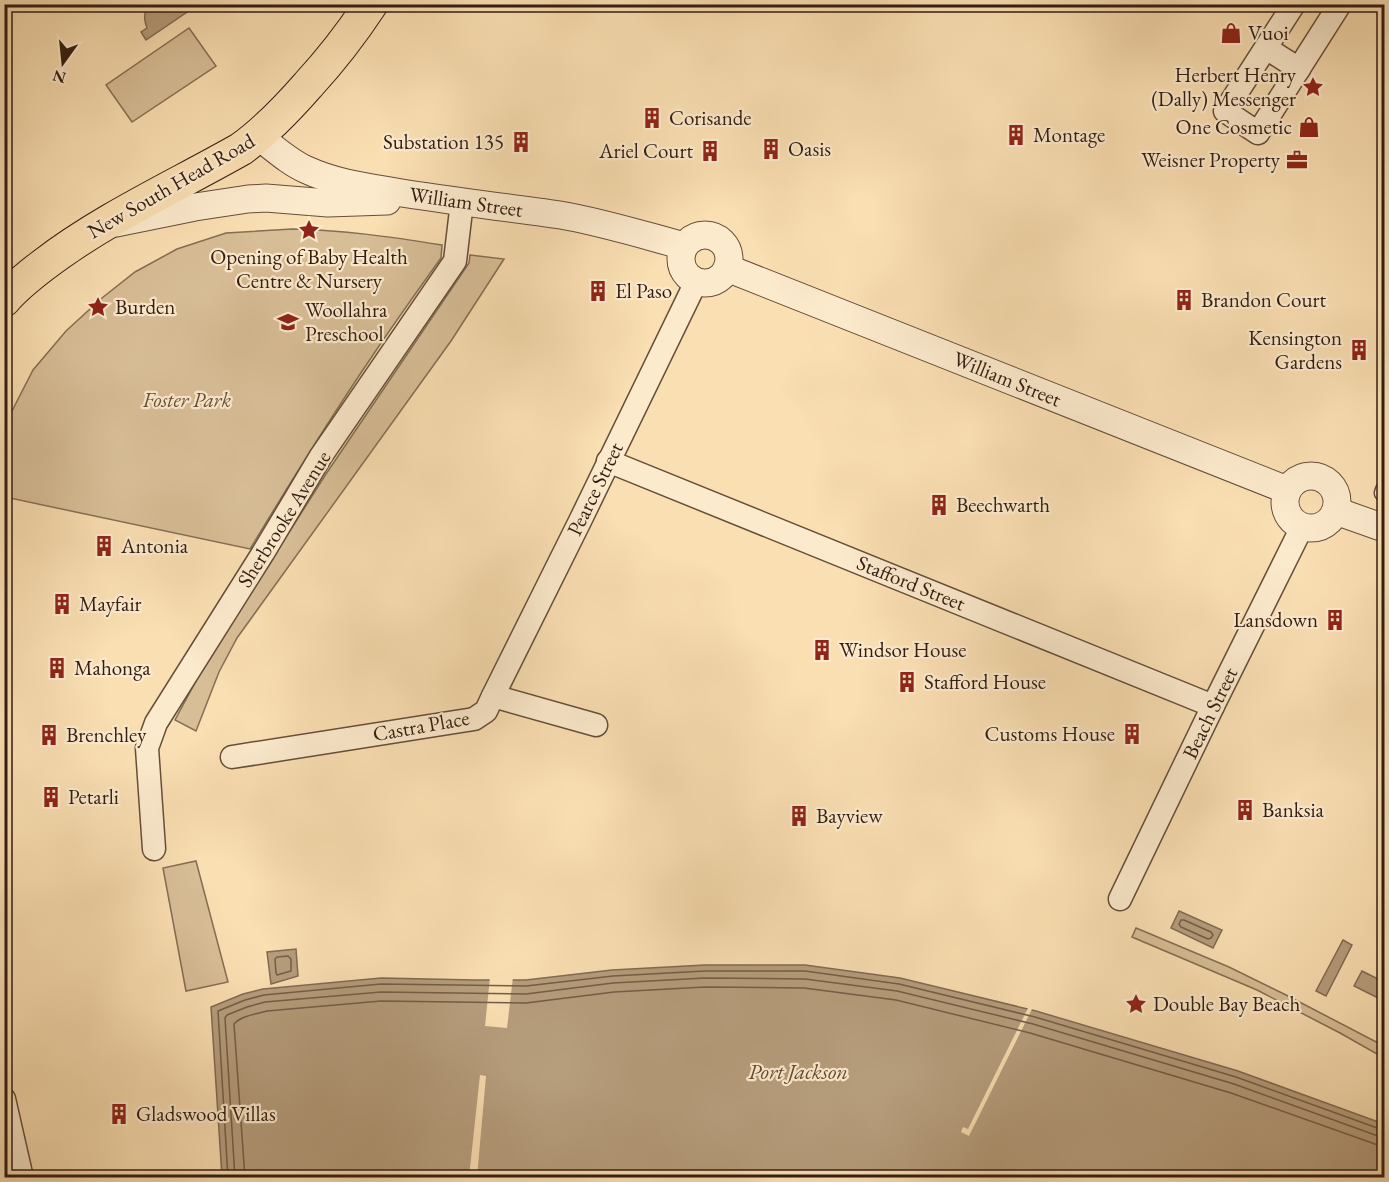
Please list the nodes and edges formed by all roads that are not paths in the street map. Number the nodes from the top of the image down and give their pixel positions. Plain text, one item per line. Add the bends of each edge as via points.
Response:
1 (371, 4) edge
2 (1294, 4) edge
3 (1340, 4) edge
4 (1266, 48) junction
5 (1299, 69) junction
6 (258, 136) junction
7 (436, 198) junction
8 (462, 202) junction
9 (100, 226) junction
10 (684, 246) junction
11 (727, 268) junction
12 (696, 282) junction
13 (4, 300) edge
14 (608, 461) junction
15 (1287, 490) junction
16 (1336, 511) junction
17 (1302, 527) junction
18 (1384, 528) edge
19 (493, 696) junction
20 (1213, 706) junction
21 (596, 725) dead end
22 (232, 757) dead end
23 (154, 849) dead end
24 (1120, 900) dead end
25 (4, 1099) edge
26 (22, 1178) edge

1 - 6 main road, New South Head Road via 325,66
2 - 4 street
3 - 5 street
4 - 5 street
4 - 5 street via 1224,111 1258,134
6 - 7 street, William Street via 307,170 332,179
6 - 9 main road, New South Head Road
7 - 8 street, William Street
7 - 9 street via 358,203 248,199
8 - 10 street, William Street via 562,215
8 - 23 street, Sherbrooke Avenue via 455,261 321,456 156,723 147,748
9 - 13 main road, New South Head Road via 62,250
10 - 11 street via 701,235 718,239 727,250
10 - 12 street via 680,253 682,270
11 - 12 street via 716,281
11 - 15 street, William Street
12 - 14 street, Pearce Street
14 - 19 street, Pearce Street
14 - 20 street, Stafford Street
15 - 16 street via 1302,478 1321,479 1335,492
15 - 17 street via 1284,499 1288,516
16 - 17 street via 1322,526
16 - 18 street
17 - 20 street, Beach Street
19 - 21 street, Castra Place
19 - 22 street, Castra Place via 486,711 474,719
20 - 24 street, Beach Street
25 - 26 street

